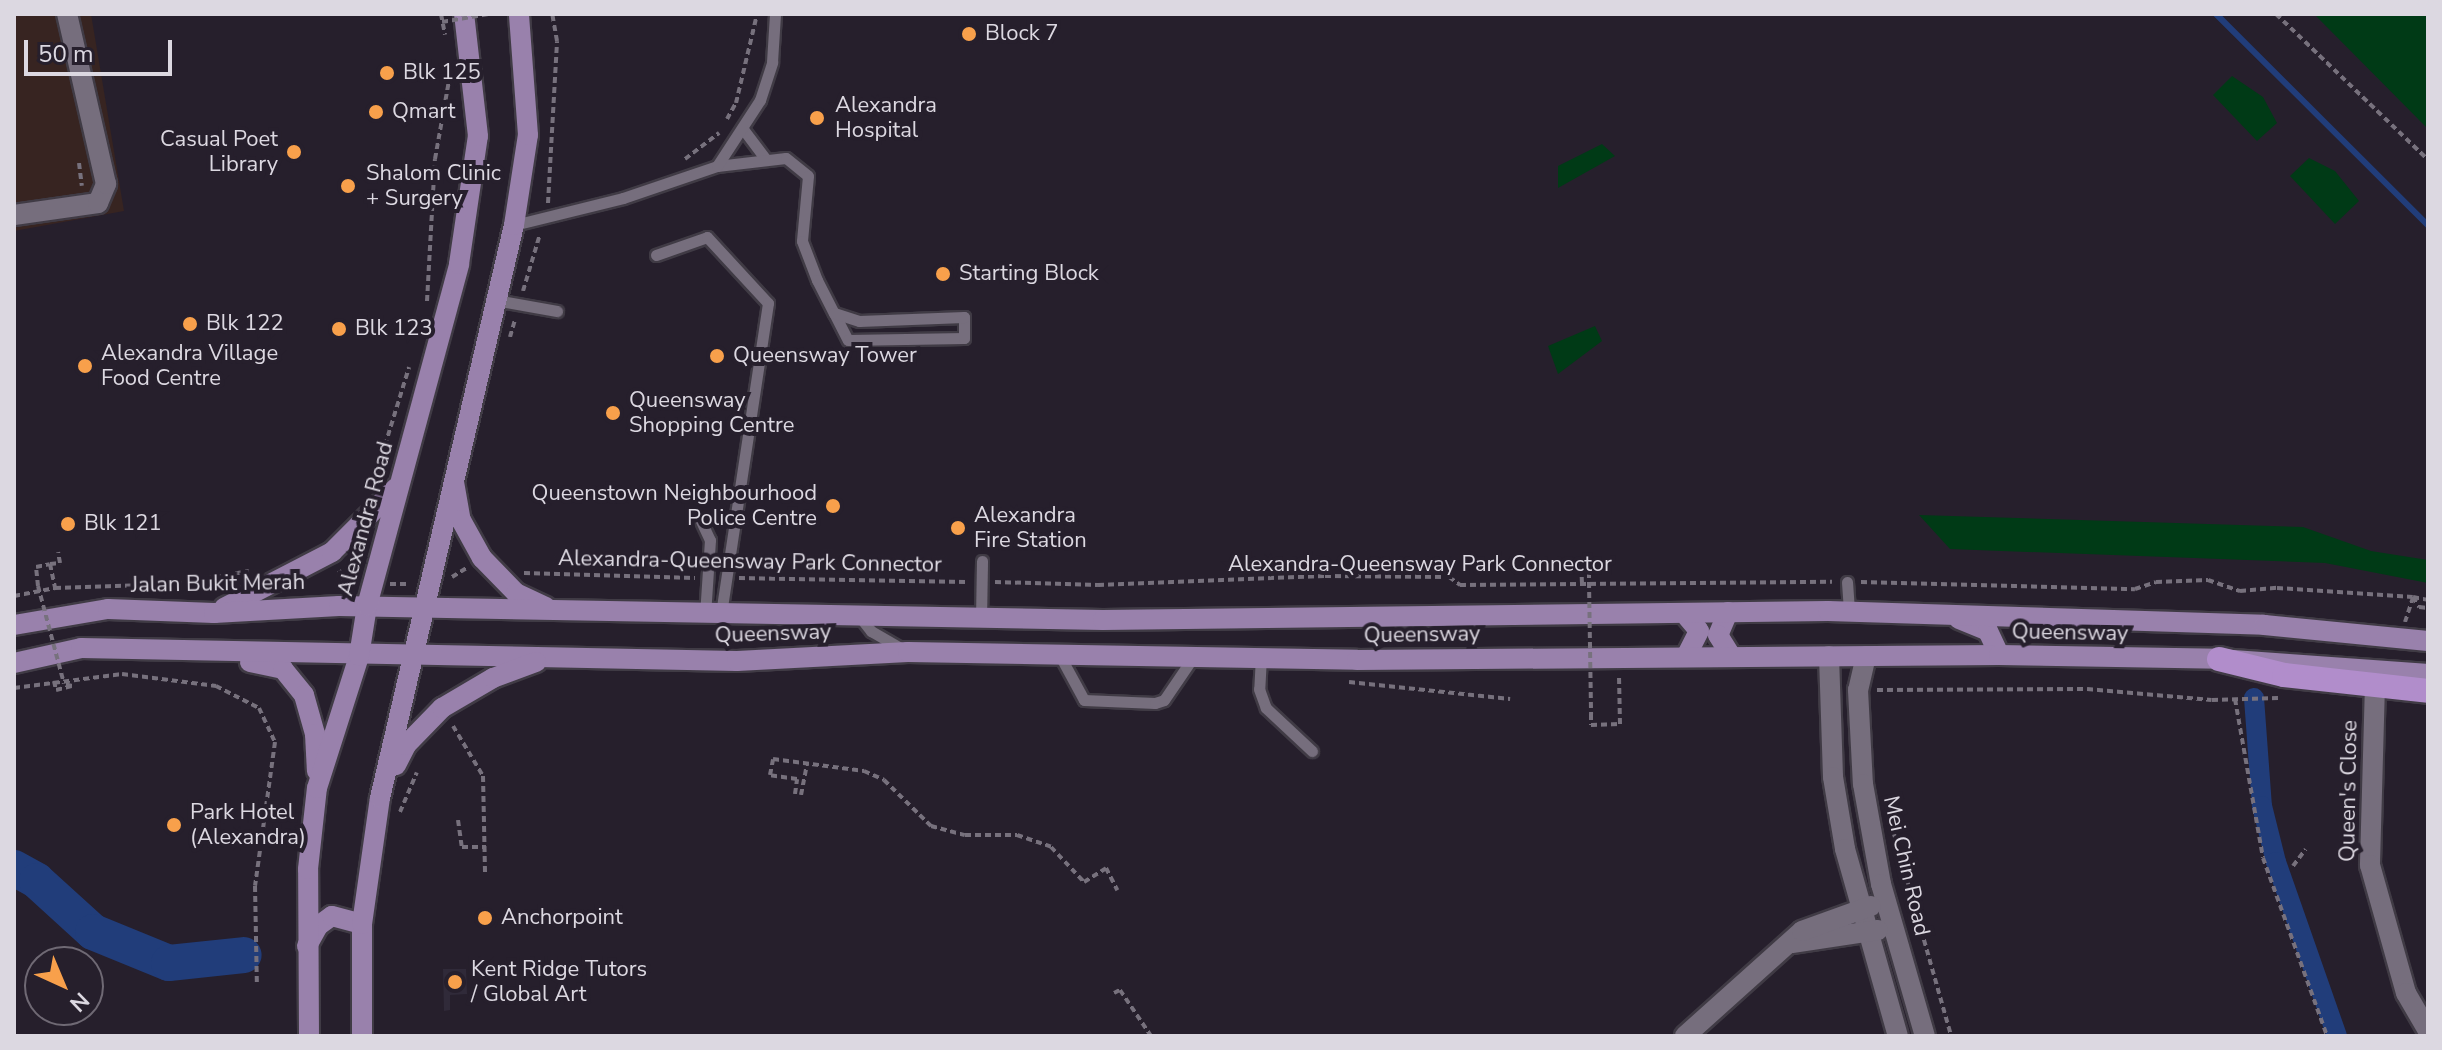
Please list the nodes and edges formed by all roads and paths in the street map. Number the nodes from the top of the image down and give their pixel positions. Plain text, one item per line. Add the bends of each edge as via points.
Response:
1 (67, 14) edge
2 (441, 14) edge
3 (464, 14) edge
4 (488, 14) edge
5 (519, 14) edge
6 (552, 14) edge
7 (757, 14) edge
8 (775, 14) edge
9 (2276, 14) edge
10 (442, 22) junction
11 (451, 66) dead end
12 (743, 129) junction
13 (766, 159) junction
14 (2428, 160) edge
15 (679, 163) dead end
16 (717, 166) junction
17 (560, 203) dead end
18 (546, 210) junction
19 (14, 215) edge
20 (514, 225) junction
21 (656, 255) dead end
22 (494, 300) junction
23 (519, 307) junction
24 (426, 309) dead end
25 (557, 311) dead end
26 (834, 313) junction
27 (508, 346) dead end
28 (411, 359) dead end
29 (452, 474) junction
30 (399, 485) junction
31 (360, 495) dead end
32 (701, 521) dead end
33 (58, 552) dead end
34 (332, 552) junction
35 (482, 558) junction
36 (982, 561) dead end
37 (50, 564) junction
38 (259, 569) dead end
39 (516, 570) dead end
40 (707, 578) junction
41 (727, 578) junction
42 (982, 582) junction
43 (1847, 582) junction
44 (1582, 583) junction
45 (373, 584) junction
46 (428, 585) junction
47 (55, 588) junction
48 (14, 596) edge
49 (2413, 597) junction
50 (2428, 600) edge
51 (367, 606) junction
52 (423, 606) junction
53 (2428, 608) edge
54 (1728, 612) junction
55 (1849, 612) junction
56 (214, 613) junction
57 (557, 613) junction
58 (1684, 613) junction
59 (1939, 613) junction
60 (713, 616) junction
61 (860, 617) junction
62 (981, 619) junction
63 (14, 625) edge
64 (2399, 639) junction
65 (2428, 641) edge
66 (908, 652) junction
67 (211, 653) junction
68 (1058, 654) junction
69 (1999, 655) junction
70 (359, 656) junction
71 (416, 656) junction
72 (1194, 656) junction
73 (1261, 656) junction
74 (1619, 656) junction
75 (1686, 656) junction
76 (1731, 656) junction
77 (1829, 656) junction
78 (1866, 656) junction
79 (546, 658) junction
80 (2219, 659) junction
81 (14, 663) edge
82 (2428, 674) edge
83 (1338, 680) dead end
84 (54, 681) junction
85 (2375, 684) junction
86 (14, 688) edge
87 (1880, 689) junction
88 (1858, 690) junction
89 (2428, 691) edge
90 (2268, 697) dead end
91 (1510, 699) dead end
92 (2235, 699) junction
93 (1877, 705) dead end
94 (463, 719) dead end
95 (453, 726) junction
96 (443, 737) dead end
97 (1312, 751) dead end
98 (807, 764) junction
99 (418, 770) dead end
100 (317, 788) junction
101 (380, 798) junction
102 (398, 820) dead end
103 (458, 820) dead end
104 (1890, 821) dead end
105 (486, 847) junction
106 (2306, 849) dead end
107 (2293, 866) dead end
108 (485, 875) dead end
109 (1117, 890) dead end
110 (1884, 893) junction
111 (1858, 899) junction
112 (362, 924) junction
113 (1894, 926) junction
114 (1868, 933) junction
115 (1792, 943) junction
116 (306, 947) junction
117 (257, 986) dead end
118 (1114, 993) dead end
119 (2428, 1031) edge
120 (309, 1036) edge
121 (362, 1036) edge
122 (1151, 1036) edge
123 (1685, 1036) edge
124 (1898, 1036) edge
125 (1925, 1036) edge
126 (1951, 1036) edge
127 (2327, 1036) edge

1 - 19 street via 106,184 98,203
2 - 10 path
2 - 10 path via 446,43
3 - 30 main road, Alexandra Road via 478,136 459,264
4 - 10 path, bridge
5 - 20 main road via 528,135
6 - 18 path via 557,41
7 - 15 path via 736,103 720,133
8 - 12 lane via 772,62
9 - 14 path
11 - 24 path via 435,159
12 - 13 lane
12 - 16 lane
13 - 16 lane
13 - 26 lane via 786,158 808,176 802,241
16 - 18 lane via 623,198
17 - 18 path
18 - 20 lane
18 - 23 path
20 - 22 main road
21 - 41 lane via 707,237 768,303
22 - 23 lane
22 - 29 main road
23 - 25 lane
23 - 27 path
26 - 26 lane via 848,340 964,338 964,317 859,321
28 - 31 path via 382,455
29 - 35 main road via 461,520
29 - 46 main road
30 - 34 main road
30 - 45 main road, Alexandra Road
32 - 40 lane via 710,540
33 - 37 path via 60,563
34 - 45 path via 345,584
34 - 56 main road
35 - 46 path via 439,585
35 - 57 main road via 516,593
36 - 42 lane
37 - 47 path
37 - 84 path, bridge via 36,567 38,586 64,684 72,686 56,690
38 - 47 path via 176,584
39 - 40 path, Alexandra-Queensway Park Connector
40 - 60 lane
41 - 42 path, Alexandra-Queensway Park Connector
41 - 60 lane
42 - 44 path, Alexandra-Queensway Park Connector via 1098,585 1341,576 1449,577 1460,585
42 - 62 lane
43 - 44 path, Alexandra-Queensway Park Connector
43 - 49 path, Alexandra-Queensway Park Connector via 2135,589 2156,582 2208,580 2240,591 2277,588
43 - 55 lane
44 - 74 path, bridge via 1581,562 1589,562 1591,725 1620,724
45 - 46 path
45 - 51 main road, Alexandra Road
46 - 52 main road
47 - 48 path
49 - 50 path, Alexandra-Queensway Park Connector
49 - 53 path via 2419,607
49 - 64 path
51 - 52 main road, Jalan Bukit Merah
51 - 56 main road, Jalan Bukit Merah
51 - 70 main road, Alexandra Road
52 - 57 main road, Queensway
52 - 71 main road
54 - 55 main road, Queensway
54 - 58 main road, Queensway
54 - 76 main road via 1718,635
55 - 59 main road, Queensway
56 - 63 main road, Jalan Bukit Merah via 108,609
57 - 60 main road, Queensway
58 - 62 main road, Queensway
58 - 75 main road via 1699,631
59 - 64 main road, Queensway via 2264,625
59 - 69 main road via 1988,631
60 - 61 main road, Queensway
61 - 62 main road, Queensway
61 - 66 lane via 871,631
64 - 65 main road, Queensway
66 - 68 main road, Queensway
66 - 79 main road, Queensway via 737,661
67 - 70 main road
67 - 81 main road via 81,648
67 - 100 main road via 283,669 297,687 315,734
68 - 72 main road, Queensway
68 - 72 lane via 1084,700 1155,703 1164,700
69 - 78 main road, Queensway
69 - 80 main road, Queensway
70 - 71 main road
70 - 100 main road, Alexandra Road
71 - 79 main road, Queensway
71 - 101 main road
72 - 73 main road, Queensway
73 - 74 main road, Queensway
73 - 97 lane via 1259,689 1266,708
74 - 75 main road, Queensway
75 - 76 main road, Queensway
76 - 77 main road, Queensway
77 - 78 main road, Queensway
77 - 111 street via 1833,777
78 - 88 street, Mei Chin Road
79 - 101 main road via 493,678 442,708 406,745
80 - 82 main road, Queensway
80 - 85 highway via 2284,675
83 - 91 path
84 - 86 path
84 - 117 path via 122,674 216,686 240,694 268,720 275,742 255,886
85 - 89 highway
85 - 119 street, Queen's Close via 2370,865 2406,993
87 - 88 path
87 - 92 path via 2087,689
87 - 93 path
88 - 110 street, Mei Chin Road via 1859,758
90 - 92 path
92 - 127 path via 2263,858
94 - 95 path
95 - 96 path
95 - 105 path via 483,776
98 - 98 path via 798,795 797,779 770,775 773,759
98 - 109 path via 864,771 884,780 931,826 965,835 1017,835 1051,847 1084,882 1106,868
99 - 102 path
100 - 116 main road, Alexandra Road
101 - 112 main road
103 - 105 path via 462,847
104 - 126 path
105 - 108 path
106 - 107 path
110 - 111 street
110 - 113 street, Mei Chin Road
111 - 114 street
111 - 115 street via 1802,931
112 - 116 main road via 332,916 318,926
112 - 121 main road
113 - 114 street
113 - 125 street, Mei Chin Road
114 - 115 street
114 - 124 street
115 - 123 street
116 - 120 main road, Alexandra Road
118 - 122 path via 1120,990

